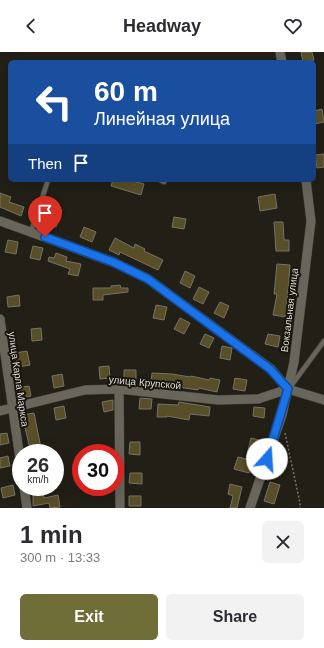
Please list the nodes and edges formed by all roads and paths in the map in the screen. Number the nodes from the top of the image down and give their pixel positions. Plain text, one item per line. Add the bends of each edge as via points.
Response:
1 (47, 182) edge
2 (306, 182) edge
3 (0, 222) edge
4 (31, 232) junction
5 (0, 319) edge
6 (324, 342) edge
7 (119, 389) junction
8 (288, 389) junction
9 (324, 400) edge
10 (12, 409) junction
11 (0, 411) edge
12 (285, 430) dead end
13 (18, 444) edge
14 (25, 496) edge
15 (27, 508) edge
16 (120, 508) edge
17 (250, 508) edge
18 (300, 508) edge

1 - 4 lane
2 - 8 street, Вокзальная улица via 311,221 294,362
3 - 4 street
4 - 8 street via 113,262 148,279 270,369
5 - 10 street, улица Карла Маркса
6 - 8 lane
7 - 8 street, улица Крупской via 218,400 258,399
7 - 10 street, улица Крупской via 85,390
7 - 16 street
8 - 9 street
8 - 17 street, Вокзальная улица via 282,415
10 - 11 street, улица Крупской
10 - 13 street, улица Карла Маркса
12 - 18 path
14 - 15 street

